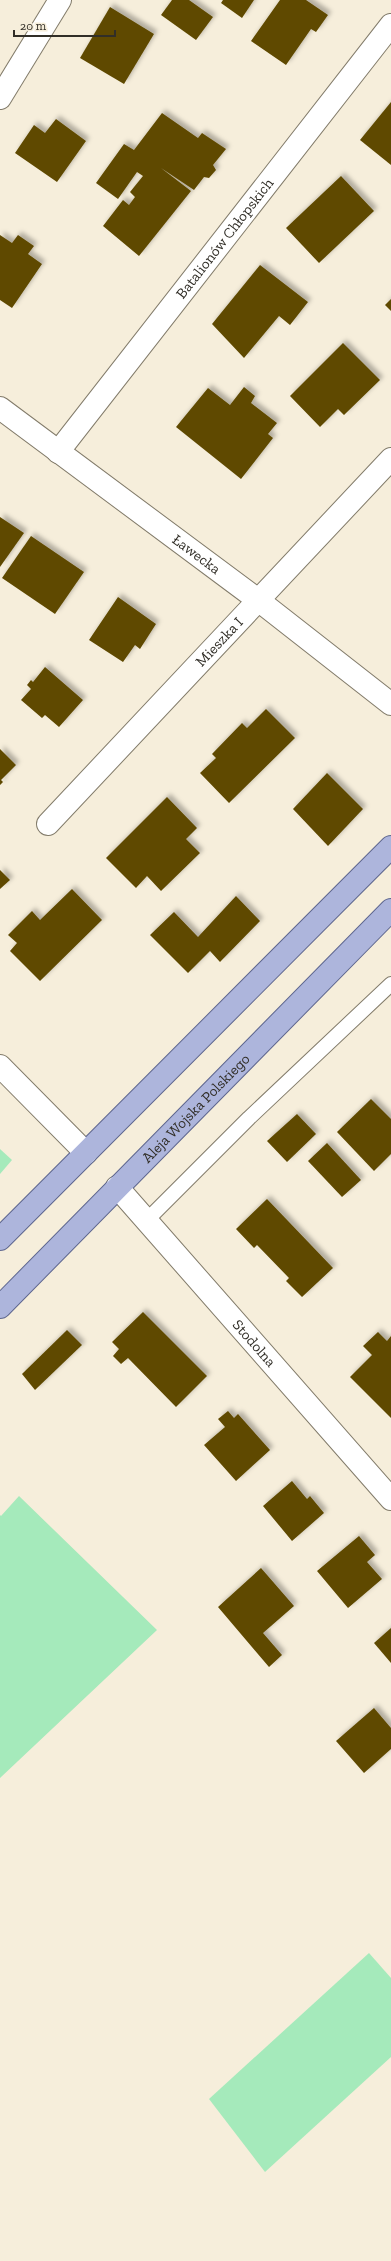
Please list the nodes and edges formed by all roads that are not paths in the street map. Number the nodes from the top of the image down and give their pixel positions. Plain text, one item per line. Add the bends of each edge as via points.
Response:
1 (60, 0) edge
2 (391, 25) edge
3 (0, 98) edge
4 (0, 408) edge
5 (58, 452) junction
6 (391, 459) edge
7 (258, 600) junction
8 (391, 704) edge
9 (48, 824) dead end
10 (391, 847) edge
11 (391, 910) edge
12 (391, 984) edge
13 (0, 1066) edge
14 (86, 1153) junction
15 (117, 1187) junction
16 (147, 1220) junction
17 (0, 1239) edge
18 (0, 1307) edge
19 (391, 1499) edge

1 - 3 street
2 - 5 street, Batalionów Chłopskich
4 - 5 street, Ławecka
5 - 7 street, Ławecka
6 - 7 street, Mieszka I
7 - 8 street, Ławecka
7 - 9 street, Mieszka I
10 - 14 main road
11 - 15 main road, Aleja Wojska Polskiego
12 - 16 lane via 248,1118
13 - 14 street
14 - 17 main road
15 - 16 street, Stodolna
15 - 18 main road, Aleja Wojska Polskiego
16 - 19 street, Stodolna

